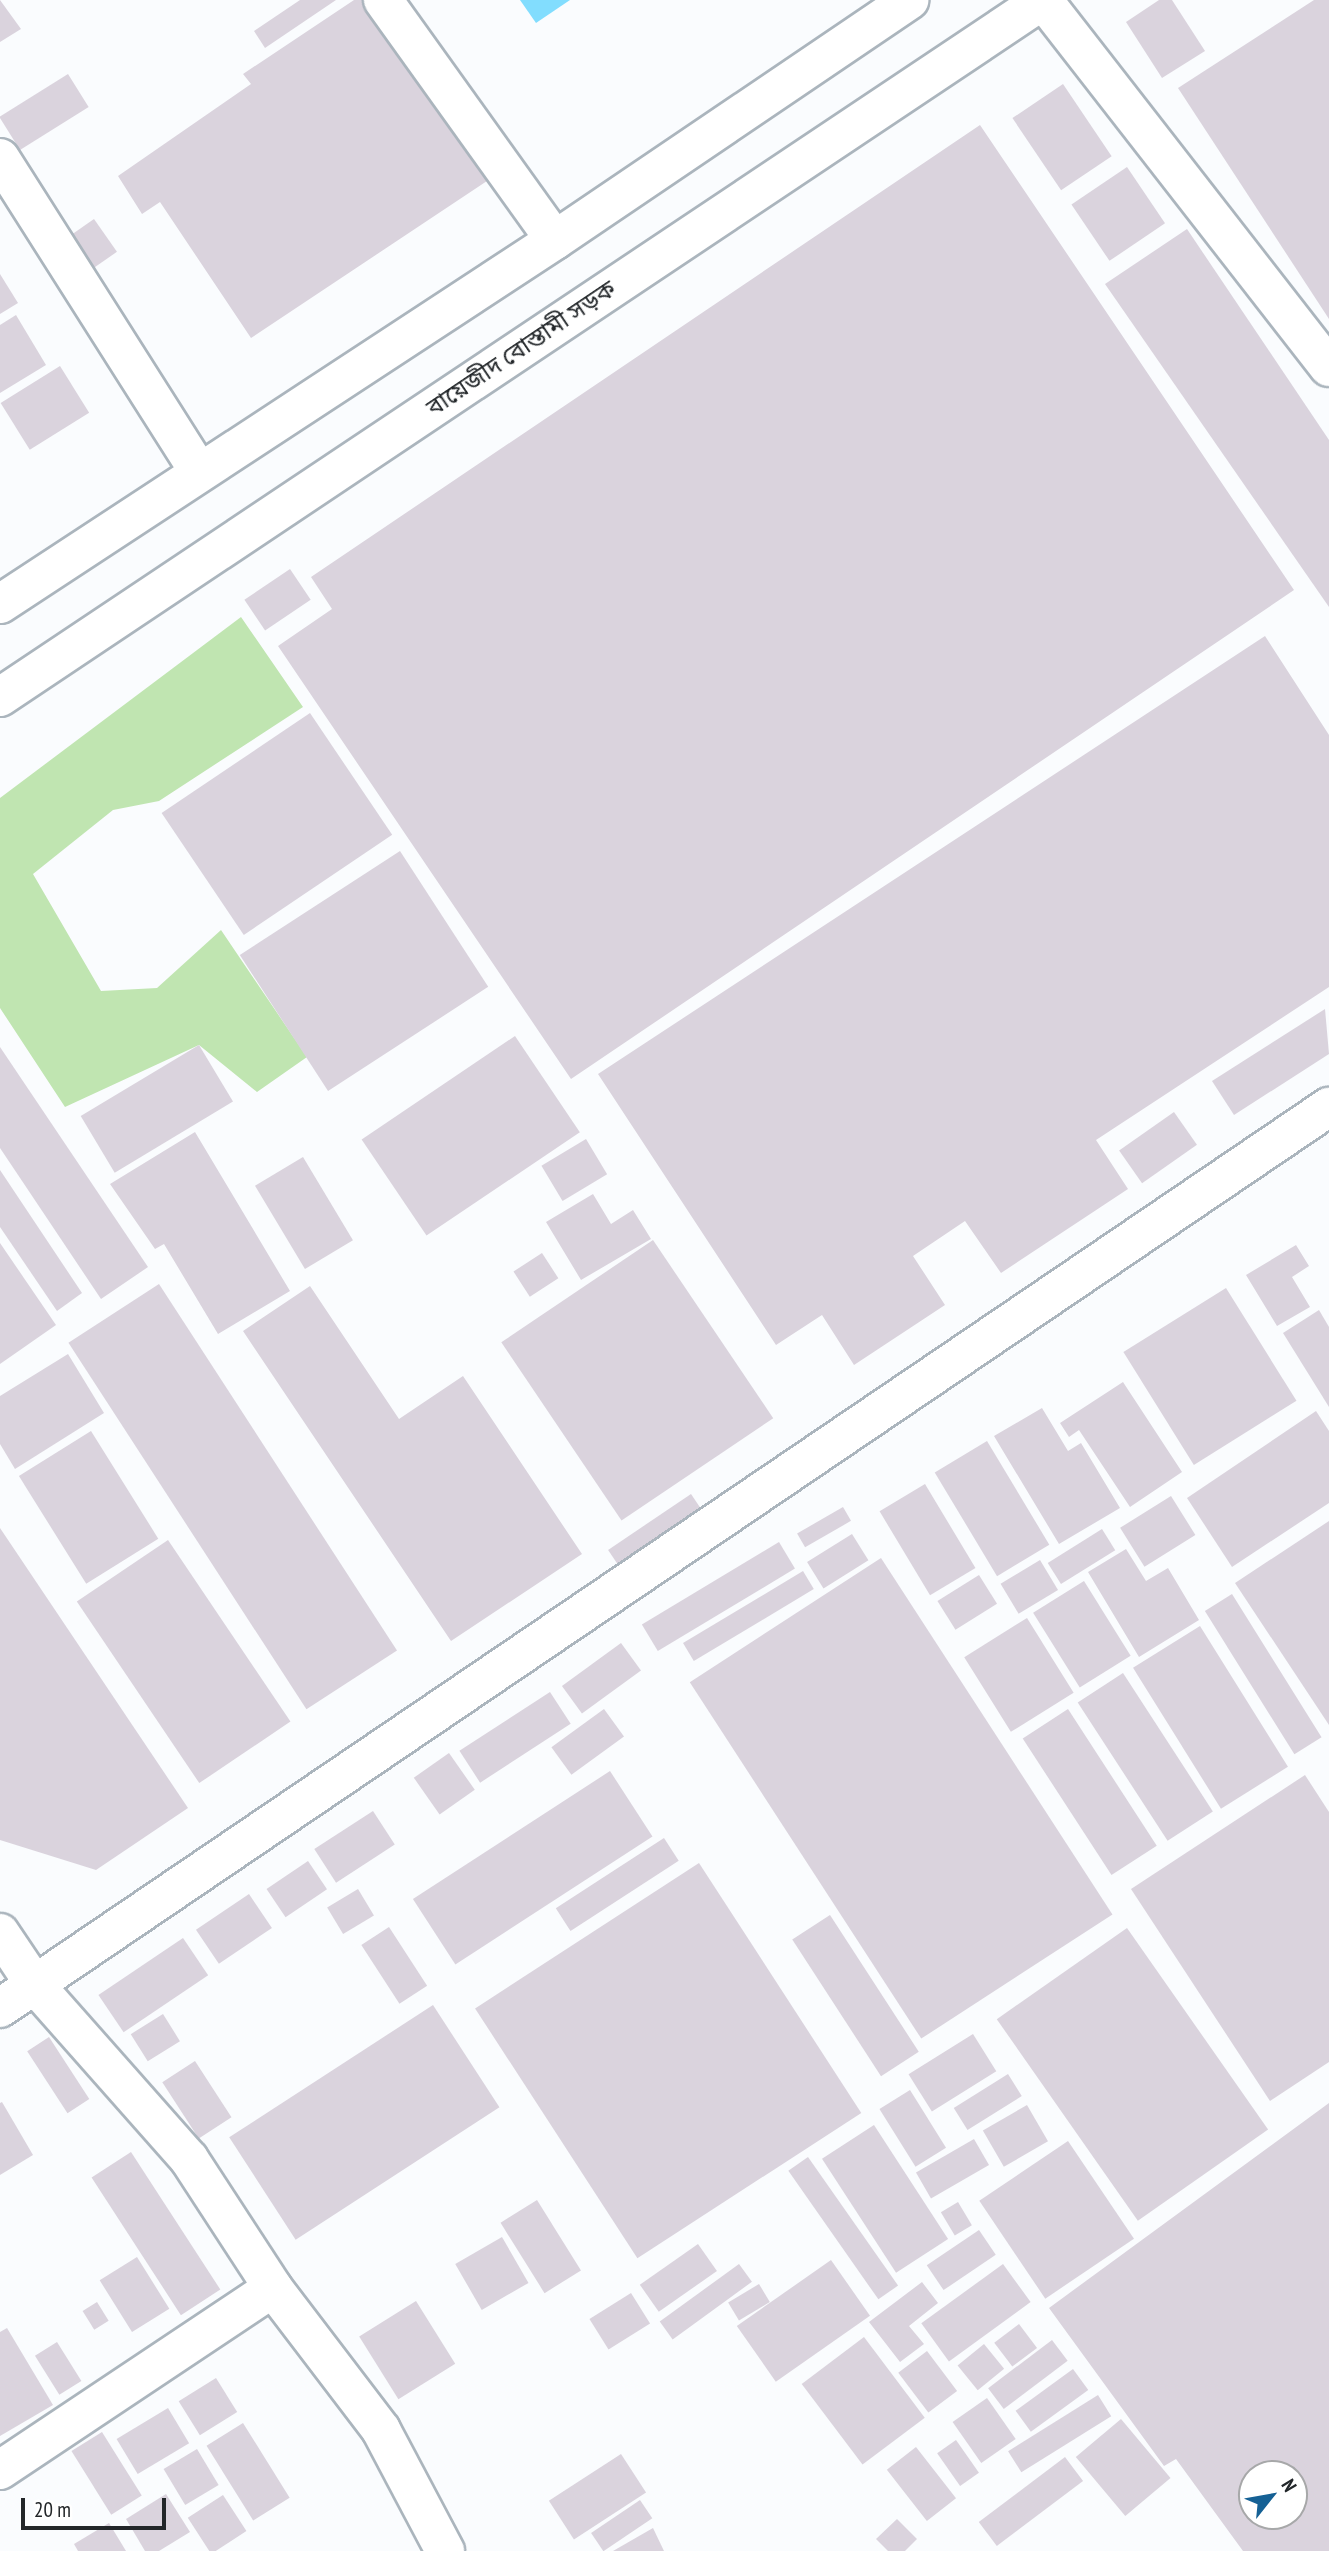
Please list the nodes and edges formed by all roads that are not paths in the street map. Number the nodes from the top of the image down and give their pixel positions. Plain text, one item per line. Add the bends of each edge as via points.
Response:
1 (383, 0) edge
2 (908, 0) edge
3 (1043, 0) edge
4 (0, 158) edge
5 (555, 240) junction
6 (1329, 367) edge
7 (200, 472) junction
8 (0, 604) edge
9 (0, 698) edge
10 (1329, 1107) edge
11 (0, 1933) edge
12 (35, 1985) junction
13 (0, 2008) edge
14 (273, 2288) junction
15 (0, 2470) edge
16 (445, 2551) edge

1 - 5 street
2 - 5 street
3 - 6 street
3 - 9 street, বায়েজীদ বোস্তামী সড়ক
4 - 7 street
5 - 7 street
7 - 8 street
10 - 12 street
11 - 12 street
12 - 13 street
12 - 14 street via 189,2159
14 - 15 street
14 - 16 street via 381,2430

